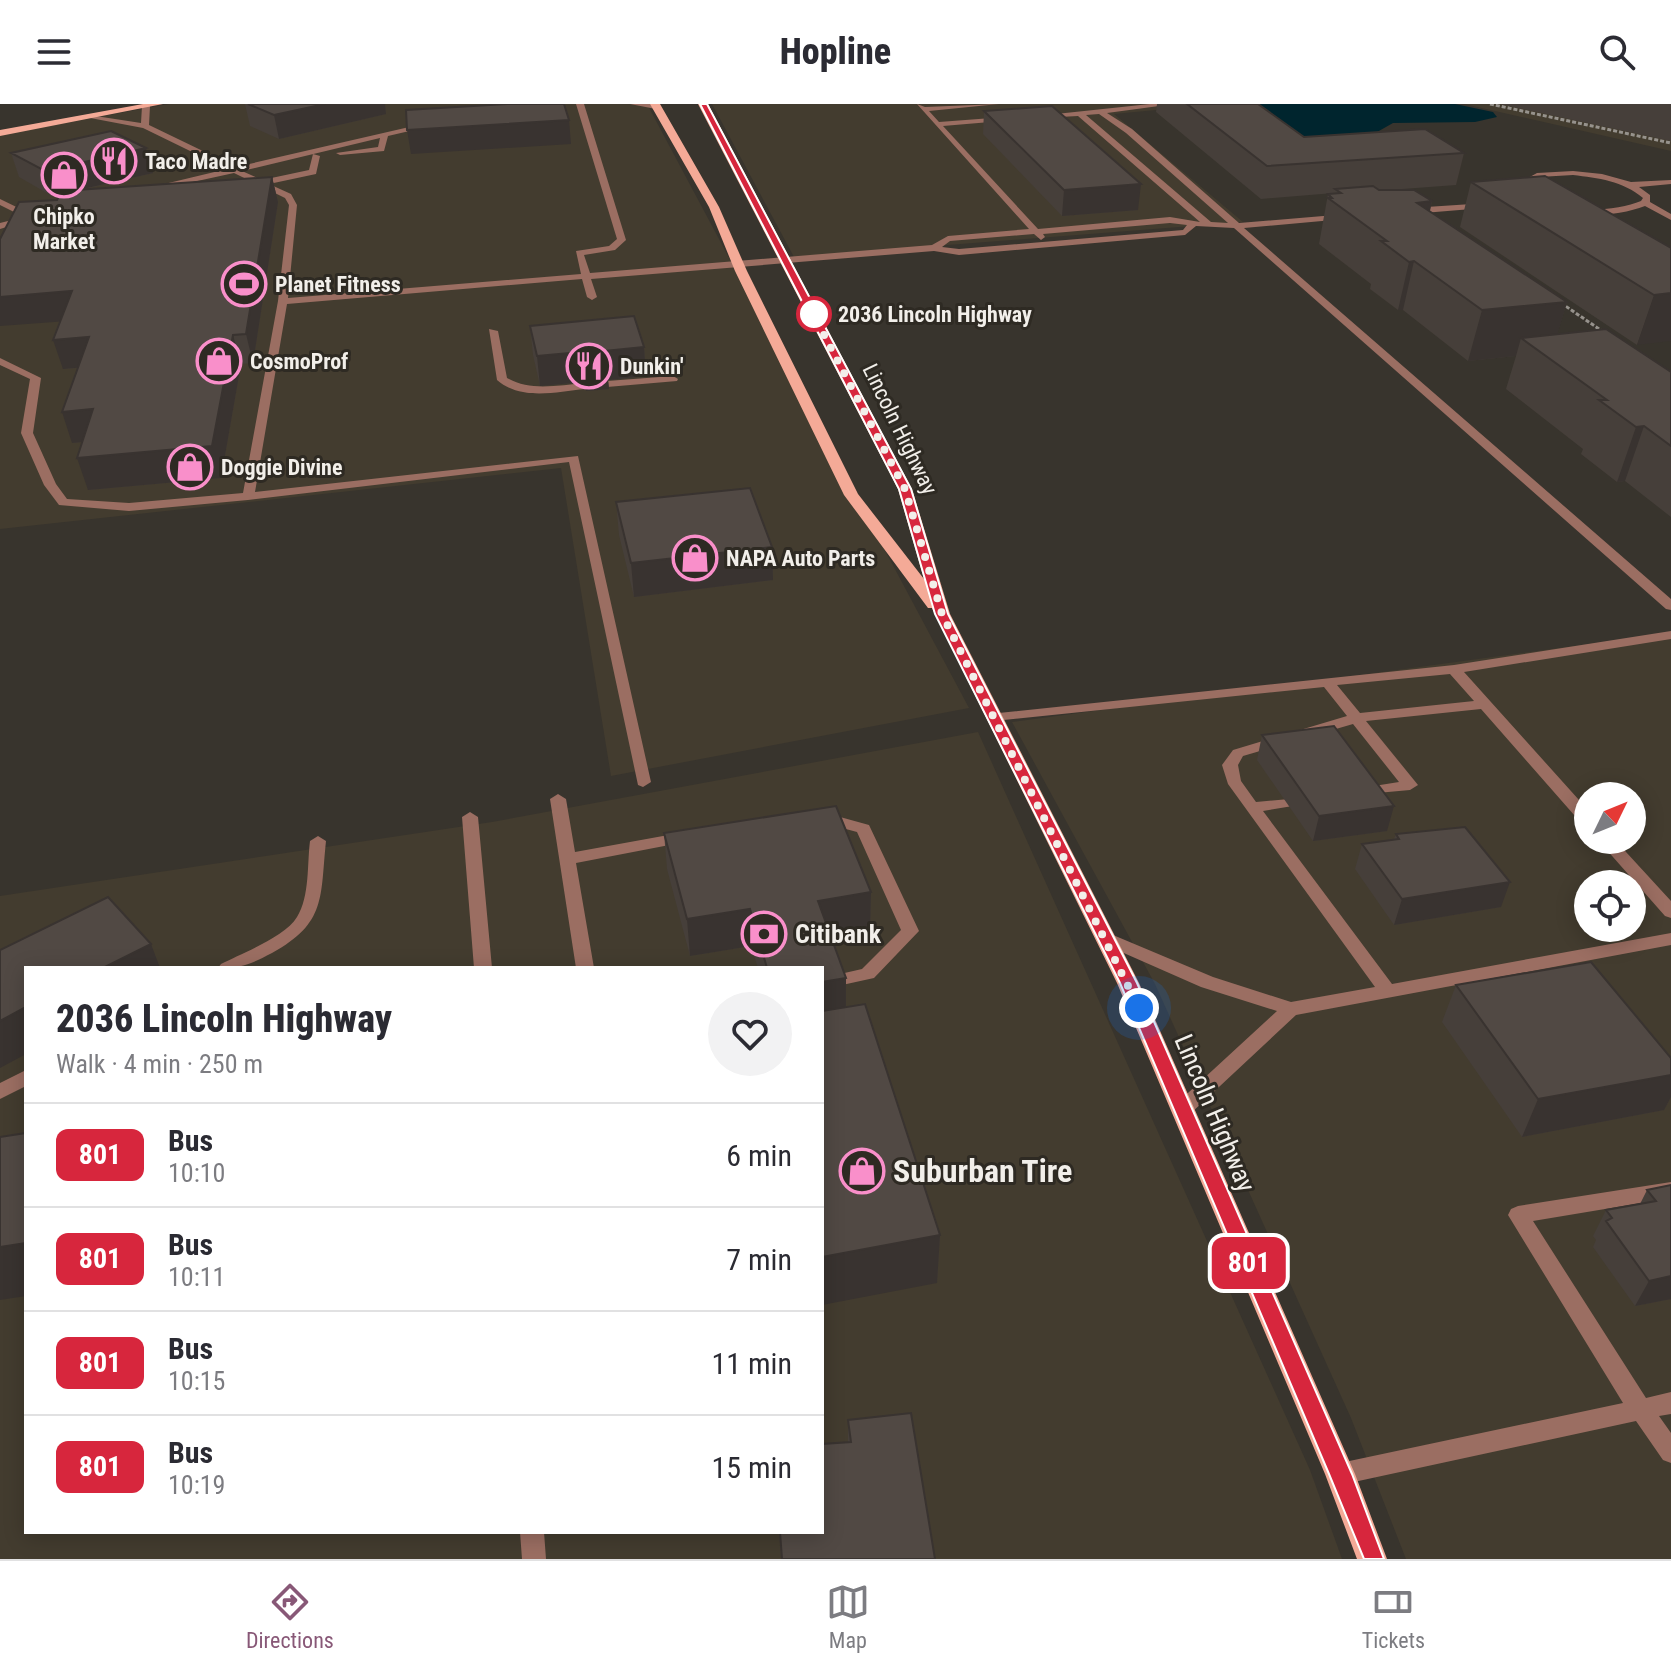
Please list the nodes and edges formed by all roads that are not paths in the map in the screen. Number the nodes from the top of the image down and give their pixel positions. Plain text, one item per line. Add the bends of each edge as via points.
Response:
1 (158, 104) edge
2 (580, 104) edge
3 (634, 104) edge
4 (703, 104) edge
5 (995, 104) edge
6 (1061, 104) edge
7 (1170, 104) edge
8 (146, 106) junction
9 (655, 106) edge
10 (921, 106) edge
11 (1100, 112) junction
12 (1079, 113) junction
13 (89, 117) junction
14 (569, 117) edge
15 (584, 117) junction
16 (1030, 117) edge
17 (1015, 118) edge
18 (445, 122) edge
19 (937, 124) junction
20 (145, 126) junction
21 (0, 133) edge
22 (385, 134) junction
23 (311, 154) junction
24 (237, 169) junction
25 (265, 182) junction
26 (1671, 182) edge
27 (1629, 185) junction
28 (147, 191) edge
29 (287, 195) junction
30 (259, 197) edge
31 (1534, 200) junction
32 (0, 202) edge
33 (1518, 202) edge
34 (1645, 203) junction
35 (1488, 204) edge
36 (1562, 208) junction
37 (1396, 212) edge
38 (47, 215) edge
39 (1351, 216) edge
40 (1671, 217) edge
41 (32, 218) junction
42 (1586, 223) edge
43 (1193, 225) junction
44 (1209, 225) junction
45 (1240, 225) junction
46 (0, 226) edge
47 (1037, 232) junction
48 (1047, 244) junction
49 (934, 248) junction
50 (785, 261) junction
51 (739, 265) junction
52 (585, 277) junction
53 (592, 297) dead end
54 (283, 301) junction
55 (493, 331) dead end
56 (0, 361) edge
57 (673, 379) dead end
58 (607, 384) edge
59 (585, 386) edge
60 (248, 496) junction
61 (1671, 606) edge
62 (942, 614) junction
63 (1671, 635) edge
64 (1454, 669) junction
65 (1328, 683) junction
66 (1486, 704) junction
67 (994, 717) junction
68 (1356, 718) junction
69 (643, 782) dead end
70 (1344, 794) edge
71 (558, 799) dead end
72 (1315, 799) edge
73 (1574, 804) edge
74 (1252, 807) junction
75 (808, 814) edge
76 (470, 817) dead end
77 (703, 834) edge
78 (318, 841) dead end
79 (1619, 854) edge
80 (568, 859) junction
81 (1671, 912) edge
82 (1107, 939) junction
83 (1671, 939) edge
84 (231, 966) edge
85 (483, 966) edge
86 (585, 966) edge
87 (833, 981) edge
88 (1387, 991) junction
89 (1291, 1009) junction
90 (24, 1078) edge
91 (0, 1092) edge
92 (1183, 1109) junction
93 (1671, 1190) edge
94 (1671, 1403) edge
95 (1640, 1409) junction
96 (1671, 1452) edge
97 (1340, 1474) junction
98 (532, 1534) edge
99 (534, 1559) edge
100 (1372, 1559) edge

1 - 8 main road
2 - 15 lane
3 - 9 lane
4 - 50 main road, Lincoln Highway
5 - 10 lane
6 - 11 lane
7 - 11 lane
8 - 13 main road
8 - 20 lane
9 - 51 main road, Lincoln Highway via 714,207
10 - 19 lane
11 - 12 lane
11 - 45 lane
12 - 16 lane
12 - 44 lane
13 - 20 lane
13 - 21 main road
14 - 15 lane
15 - 52 lane via 622,240 612,248 579,253
17 - 19 lane
18 - 22 lane
19 - 47 lane
20 - 24 lane
22 - 23 lane
22 - 23 lane via 381,149
23 - 24 lane
23 - 25 lane via 313,172
24 - 25 lane
24 - 28 lane
25 - 29 lane
26 - 27 lane
27 - 31 lane via 1573,173 1537,175 1521,184
27 - 34 lane via 1647,197
29 - 30 lane
29 - 54 lane via 293,205
31 - 33 lane
31 - 36 lane
32 - 41 lane
34 - 36 lane via 1604,213
34 - 40 lane
35 - 37 lane
36 - 42 lane
38 - 41 lane
39 - 45 lane
41 - 46 lane
43 - 44 lane
43 - 47 lane via 1170,220
43 - 48 lane via 1185,232
44 - 45 lane
45 - 61 lane
47 - 48 lane
47 - 49 lane via 948,239
48 - 49 lane via 959,252
49 - 50 lane
50 - 51 lane
50 - 62 main road, Lincoln Highway via 905,489
51 - 52 lane
51 - 62 main road, Lincoln Highway via 851,495
52 - 53 lane
52 - 54 lane
54 - 60 lane
55 - 59 lane via 502,380 510,386 525,391
56 - 60 lane via 36,378 27,433 63,502 129,507
57 - 58 lane
60 - 69 lane via 574,458
62 - 67 main road, Lincoln Highway
63 - 64 lane
64 - 65 lane
64 - 66 lane
65 - 67 lane
65 - 68 lane
66 - 68 lane
66 - 73 lane
67 - 82 main road, Lincoln Highway
68 - 70 lane via 1410,785
68 - 74 lane via 1238,753 1230,765 1233,781
71 - 80 lane
72 - 74 lane
74 - 88 lane
75 - 87 lane via 863,829 910,931 868,974
76 - 85 lane
77 - 80 lane
78 - 84 lane via 312,895 303,921
79 - 81 lane
80 - 86 lane
82 - 89 lane via 1207,982
82 - 92 main road, Lincoln Highway
83 - 88 lane
88 - 89 lane
89 - 92 lane
90 - 91 lane
92 - 97 main road, Lincoln Highway
93 - 95 lane via 1518,1215
94 - 95 lane
95 - 96 lane
95 - 97 lane
97 - 100 main road, Lincoln Highway
98 - 99 lane

